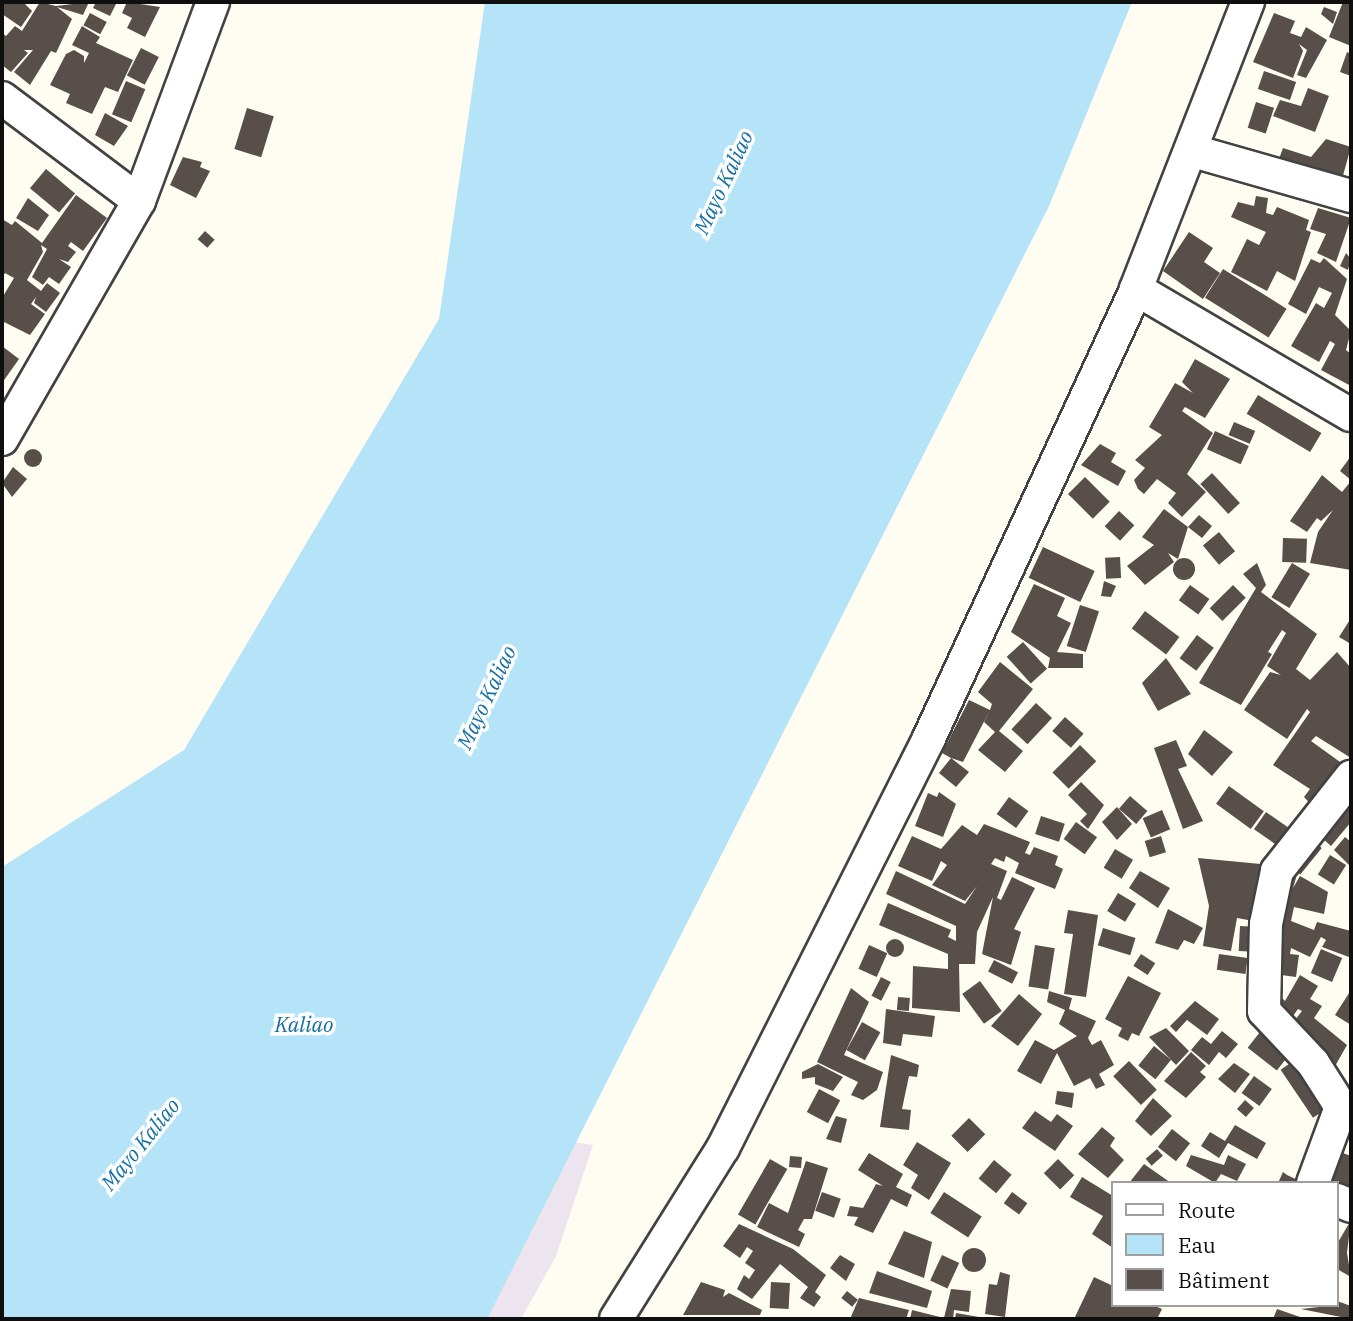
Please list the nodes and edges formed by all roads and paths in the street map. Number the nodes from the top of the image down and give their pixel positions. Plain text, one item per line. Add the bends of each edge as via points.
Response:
1 (213, 2) edge
2 (1248, 2) edge
3 (2, 98) edge
4 (1193, 151) junction
5 (1349, 189) edge
6 (139, 201) junction
7 (1136, 289) junction
8 (1351, 415) edge
9 (2, 439) edge
10 (1351, 777) edge
11 (1314, 1181) edge
12 (616, 1319) edge

1 - 6 street
2 - 4 street
3 - 6 street
4 - 5 street
4 - 7 street
6 - 9 street
7 - 8 street
7 - 12 street via 929,738 730,1136
10 - 11 street via 1277,871 1266,924 1264,1011 1313,1062 1341,1107

